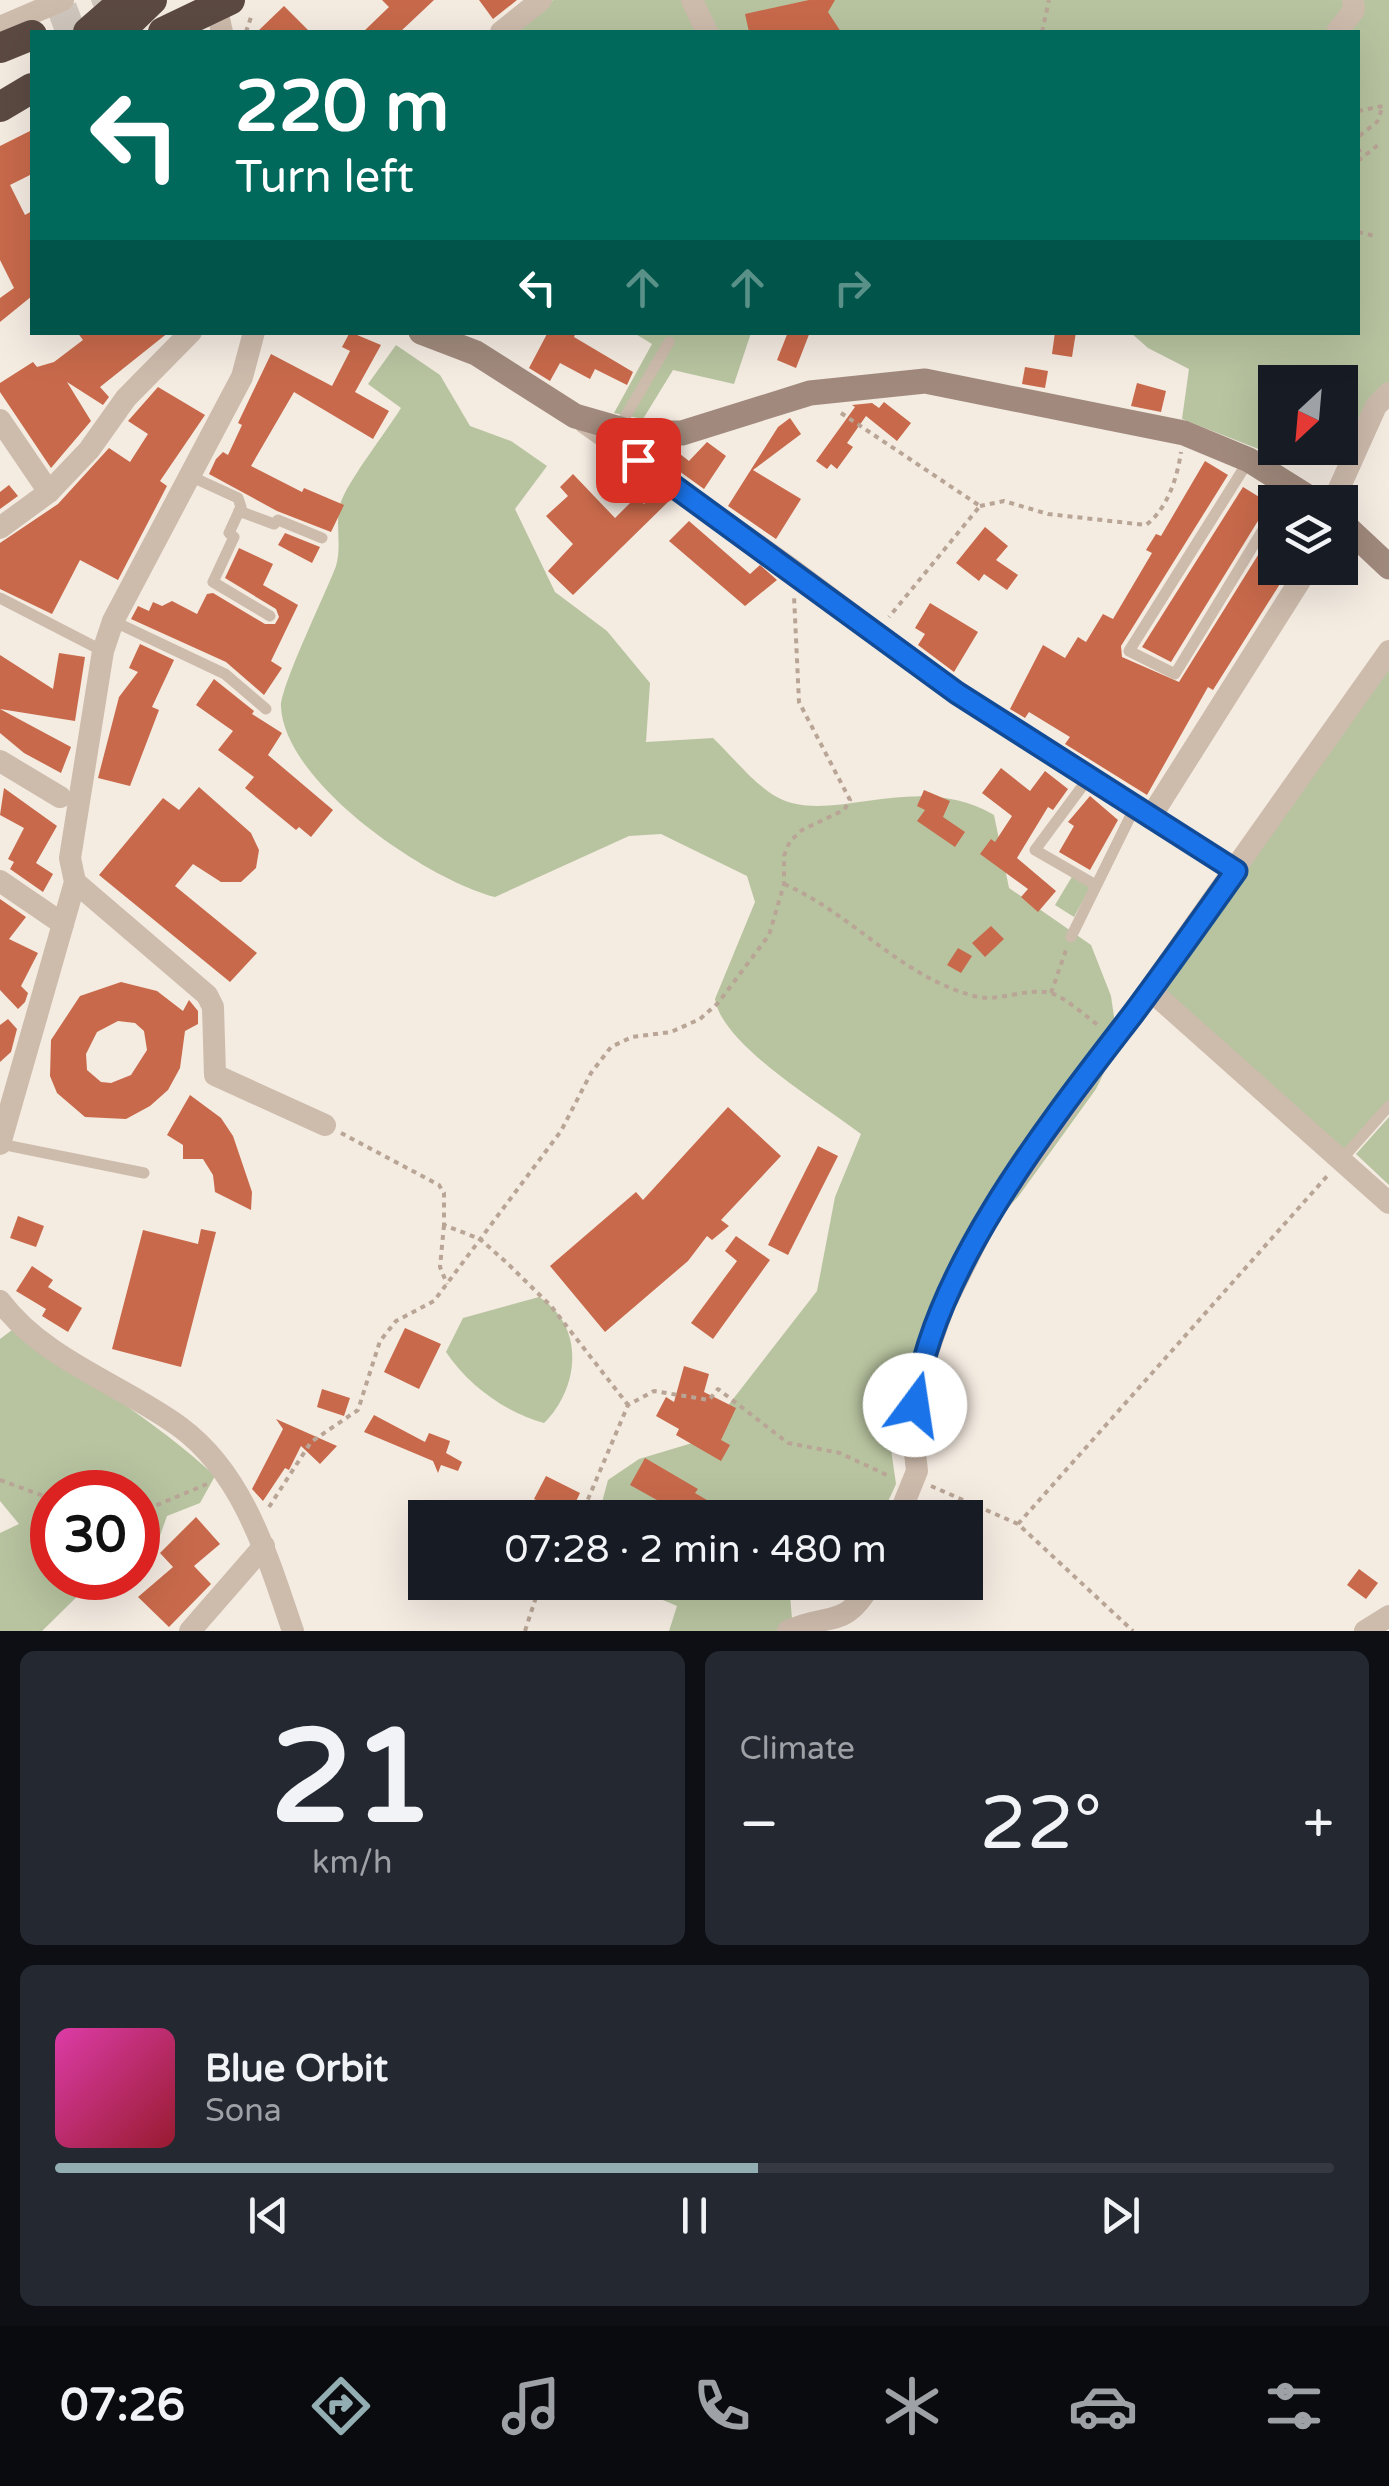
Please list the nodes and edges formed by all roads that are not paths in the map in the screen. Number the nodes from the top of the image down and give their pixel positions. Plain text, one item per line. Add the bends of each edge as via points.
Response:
1 (125, 0) edge
2 (152, 0) edge
3 (541, 0) edge
4 (692, 0) edge
5 (1353, 0) edge
6 (230, 14) edge
7 (47, 24) edge
8 (0, 27) edge
9 (90, 30) edge
10 (121, 30) edge
11 (170, 30) edge
12 (504, 30) edge
13 (706, 30) edge
14 (1339, 30) edge
15 (30, 33) edge
16 (0, 48) edge
17 (30, 69) edge
18 (0, 84) edge
19 (30, 89) edge
20 (30, 98) edge
21 (0, 110) edge
22 (188, 335) edge
23 (253, 335) edge
24 (429, 335) edge
25 (669, 342) dead end
26 (1389, 393) edge
27 (575, 416) junction
28 (0, 420) edge
29 (618, 429) junction
30 (1249, 460) junction
31 (190, 476) junction
32 (1275, 485) edge
33 (1341, 485) edge
34 (49, 492) junction
35 (239, 511) junction
36 (0, 528) edge
37 (322, 538) dead end
38 (1258, 538) edge
39 (1358, 538) edge
40 (1389, 568) edge
41 (1297, 585) edge
42 (0, 598) edge
43 (270, 616) dead end
44 (113, 621) junction
45 (1389, 650) edge
46 (102, 651) junction
47 (266, 709) dead end
48 (0, 761) edge
49 (1087, 780) junction
50 (60, 797) dead end
51 (1143, 812) junction
52 (1236, 871) junction
53 (0, 881) edge
54 (76, 882) junction
55 (1094, 884) junction
56 (63, 924) junction
57 (1071, 937) road end
58 (1150, 990) junction
59 (6, 1103) edge
60 (1389, 1106) edge
61 (324, 1125) road end
62 (0, 1144) edge
63 (1341, 1160) junction
64 (144, 1173) dead end
65 (1389, 1203) edge
66 (0, 1301) edge
67 (904, 1500) edge
68 (260, 1537) junction
69 (860, 1600) edge
70 (1389, 1616) edge
71 (190, 1631) edge
72 (293, 1631) edge
73 (788, 1631) edge
74 (1365, 1631) edge

1 - 9 highway
2 - 10 highway
3 - 12 street
4 - 13 street
5 - 14 street via 1354,10
6 - 11 highway
7 - 8 street
15 - 16 highway
17 - 18 highway
19 - 21 highway
20 - 21 highway
22 - 34 street
23 - 31 street via 242,378
24 - 27 street via 476,353
25 - 29 lane
26 - 33 street via 1376,406
27 - 29 street
27 - 49 street
28 - 34 street
29 - 30 street via 682,433 810,393 925,380 1184,433
30 - 32 street
30 - 38 lane via 1130,651 1175,674
31 - 35 lane via 238,498
31 - 44 street
34 - 36 street
35 - 37 lane
35 - 43 lane via 213,582
39 - 40 street
41 - 51 street
42 - 46 lane
44 - 46 street
44 - 47 lane via 224,674
45 - 52 street
46 - 54 street via 70,858
48 - 50 street
49 - 51 street
49 - 55 lane via 1035,850
51 - 52 street
51 - 55 lane
52 - 58 street
53 - 56 street
54 - 56 street
54 - 61 street via 208,994 215,1075
55 - 57 lane
56 - 59 street
58 - 63 street
58 - 67 street via 990,1216 957,1277 917,1383 917,1471
59 - 62 street
60 - 63 lane
62 - 64 lane
63 - 65 street
66 - 68 street via 64,1356 182,1428 226,1478
68 - 71 street
68 - 72 street
69 - 73 street via 842,1619
70 - 74 street

